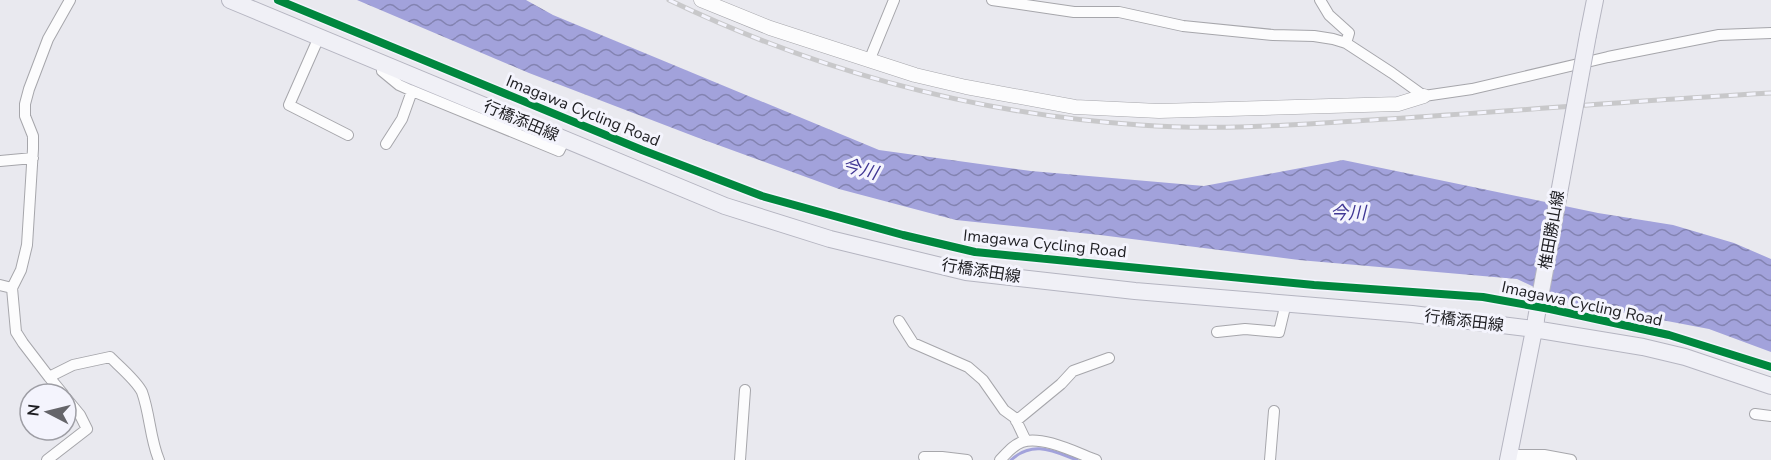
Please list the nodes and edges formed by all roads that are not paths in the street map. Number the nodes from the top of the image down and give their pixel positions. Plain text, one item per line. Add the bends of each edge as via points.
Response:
1 (70, 0) edge
2 (230, 0) edge
3 (701, 0) edge
4 (894, 0) edge
5 (993, 0) edge
6 (1320, 0) edge
7 (1595, 0) edge
8 (1771, 33) edge
9 (319, 37) junction
10 (1346, 43) junction
11 (869, 61) junction
12 (384, 64) junction
13 (412, 91) junction
14 (1424, 96) junction
15 (348, 135) dead end
16 (565, 139) junction
17 (386, 144) dead end
18 (33, 158) junction
19 (0, 160) edge
20 (0, 285) edge
21 (12, 288) junction
22 (1286, 303) junction
23 (899, 321) dead end
24 (1535, 324) junction
25 (1216, 332) dead end
26 (1109, 358) dead end
27 (50, 377) junction
28 (54, 382) edge
29 (1771, 386) edge
30 (745, 390) dead end
31 (1274, 411) dead end
32 (78, 413) edge
33 (1755, 414) dead end
34 (1771, 416) edge
35 (1016, 421) junction
36 (78, 436) edge
37 (1026, 441) junction
38 (70, 442) edge
39 (924, 457) dead end
40 (1509, 458) edge
41 (47, 460) edge
42 (159, 460) edge
43 (740, 460) edge
44 (967, 460) edge
45 (1000, 460) edge
46 (1096, 460) edge
47 (1270, 460) edge
48 (1571, 460) edge

1 - 18 street via 48,39 25,104 33,136
2 - 9 main road, 行橋添田線
3 - 11 street
4 - 11 street
5 - 10 street via 1074,12 1119,12 1183,26 1314,36
6 - 10 street via 1329,15 1349,33
7 - 24 main road, 椎田勝山線, bridge
8 - 14 street via 1719,35
9 - 12 main road, 行橋添田線
9 - 15 street via 289,105
10 - 14 street
11 - 14 street via 966,87 1075,107 1160,111 1398,104
12 - 13 street via 382,70
12 - 16 main road, 行橋添田線
13 - 16 street via 559,151
13 - 17 street via 402,119
16 - 22 main road, 行橋添田線 via 725,206 830,239 966,272
18 - 19 street
18 - 21 street via 27,245
20 - 21 street
21 - 27 street via 16,332
22 - 24 main road, 行橋添田線
22 - 25 street via 1278,332
23 - 35 street via 913,343 968,367
24 - 29 main road, 行橋添田線 via 1685,357
24 - 40 main road, 椎田勝山線
26 - 35 street via 1073,370
27 - 28 street
27 - 42 street via 73,365 110,357 141,390
30 - 43 street
31 - 47 street
32 - 36 street via 87,429
33 - 34 street
35 - 37 street
37 - 45 street via 1011,448
37 - 46 street via 1039,440
38 - 41 street
39 - 44 street
40 - 48 street via 1544,455

